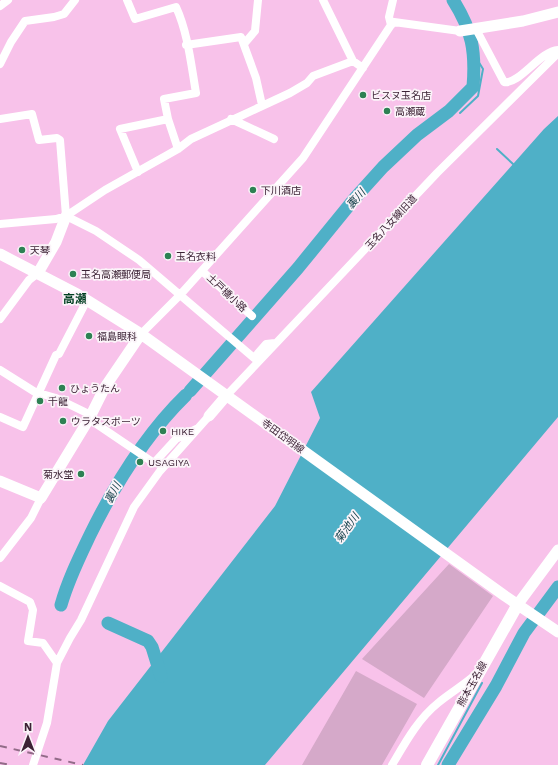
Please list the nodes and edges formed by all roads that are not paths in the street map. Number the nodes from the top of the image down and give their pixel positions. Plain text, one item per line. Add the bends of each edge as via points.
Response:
1 (8, 0) edge
2 (75, 0) edge
3 (127, 0) edge
4 (258, 0) edge
5 (324, 0) edge
6 (393, 0) edge
7 (0, 6) edge
8 (558, 12) edge
9 (391, 25) junction
10 (475, 29) junction
11 (460, 31) joint
12 (244, 44) junction
13 (186, 45) junction
14 (558, 52) edge
15 (353, 61) junction
16 (0, 64) edge
17 (363, 68) junction
18 (262, 105) junction
19 (0, 119) edge
20 (168, 119) junction
21 (231, 119) junction
22 (274, 140) dead end
23 (178, 148) junction
24 (138, 172) junction
25 (66, 216) junction
26 (0, 224) edge
27 (0, 254) edge
28 (202, 271) junction
29 (38, 273) junction
30 (180, 295) junction
31 (86, 300) junction
32 (252, 316) dead end
33 (0, 319) edge
34 (141, 334) junction
35 (275, 343) junction
36 (251, 355) junction
37 (0, 370) edge
38 (38, 393) junction
39 (232, 394) junction
40 (209, 416) joint
41 (0, 417) edge
42 (90, 417) junction
43 (201, 426) junction
44 (0, 482) edge
45 (41, 498) junction
46 (558, 550) edge
47 (0, 558) edge
48 (0, 586) edge
49 (518, 604) junction
50 (558, 632) edge
51 (57, 663) junction
52 (479, 671) junction
53 (33, 765) edge
54 (392, 765) edge
55 (427, 765) edge

1 - 7 street
2 - 16 street via 64,14 25,21
3 - 13 street via 135,19 176,7
4 - 12 street via 255,31
5 - 15 street
6 - 9 street
8 - 10 main road
9 - 11 street via 394,22
9 - 17 street
10 - 11 main road
10 - 14 street via 504,82 507,83 554,50
12 - 13 street via 241,37
12 - 18 street
13 - 20 street via 196,93 164,99
14 - 35 street, 玉名八女線旧道 via 437,173
15 - 17 street
15 - 18 street via 313,76 307,83 290,93
17 - 28 street via 303,158
18 - 21 street
19 - 25 street via 32,114 39,140 60,140
20 - 23 street
20 - 24 street via 120,129
21 - 22 street
21 - 23 street
23 - 24 street
24 - 25 street
25 - 26 street
25 - 29 main road via 56,242
25 - 30 street via 96,231 139,260
27 - 29 main road, 寺田岱明線
28 - 30 street
28 - 32 street, 土戸橋小路
29 - 31 main road, 寺田岱明線
29 - 33 street via 29,280
30 - 34 street
30 - 36 street
31 - 34 main road, 寺田岱明線
31 - 38 street
34 - 39 main road, 寺田岱明線 via 216,388
34 - 42 main road via 105,387
35 - 36 street via 266,344
35 - 39 street, 玉名八女線旧道
36 - 39 street via 232,380
37 - 38 street
38 - 41 street via 23,426
38 - 42 street via 56,398
39 - 40 main road
39 - 49 main road, 寺田岱明線
40 - 43 street
42 - 43 street via 154,463 176,439
42 - 45 main road
43 - 51 street via 160,471 134,507 82,620
44 - 45 main road
45 - 47 street via 31,518
46 - 49 main road
48 - 51 street via 30,602 33,610 28,641 43,643
49 - 50 main road, 寺田岱明線
49 - 52 main road, 熊本玉名線
51 - 53 street via 47,723
52 - 54 street via 437,704 413,730
52 - 55 main road, 熊本玉名線

